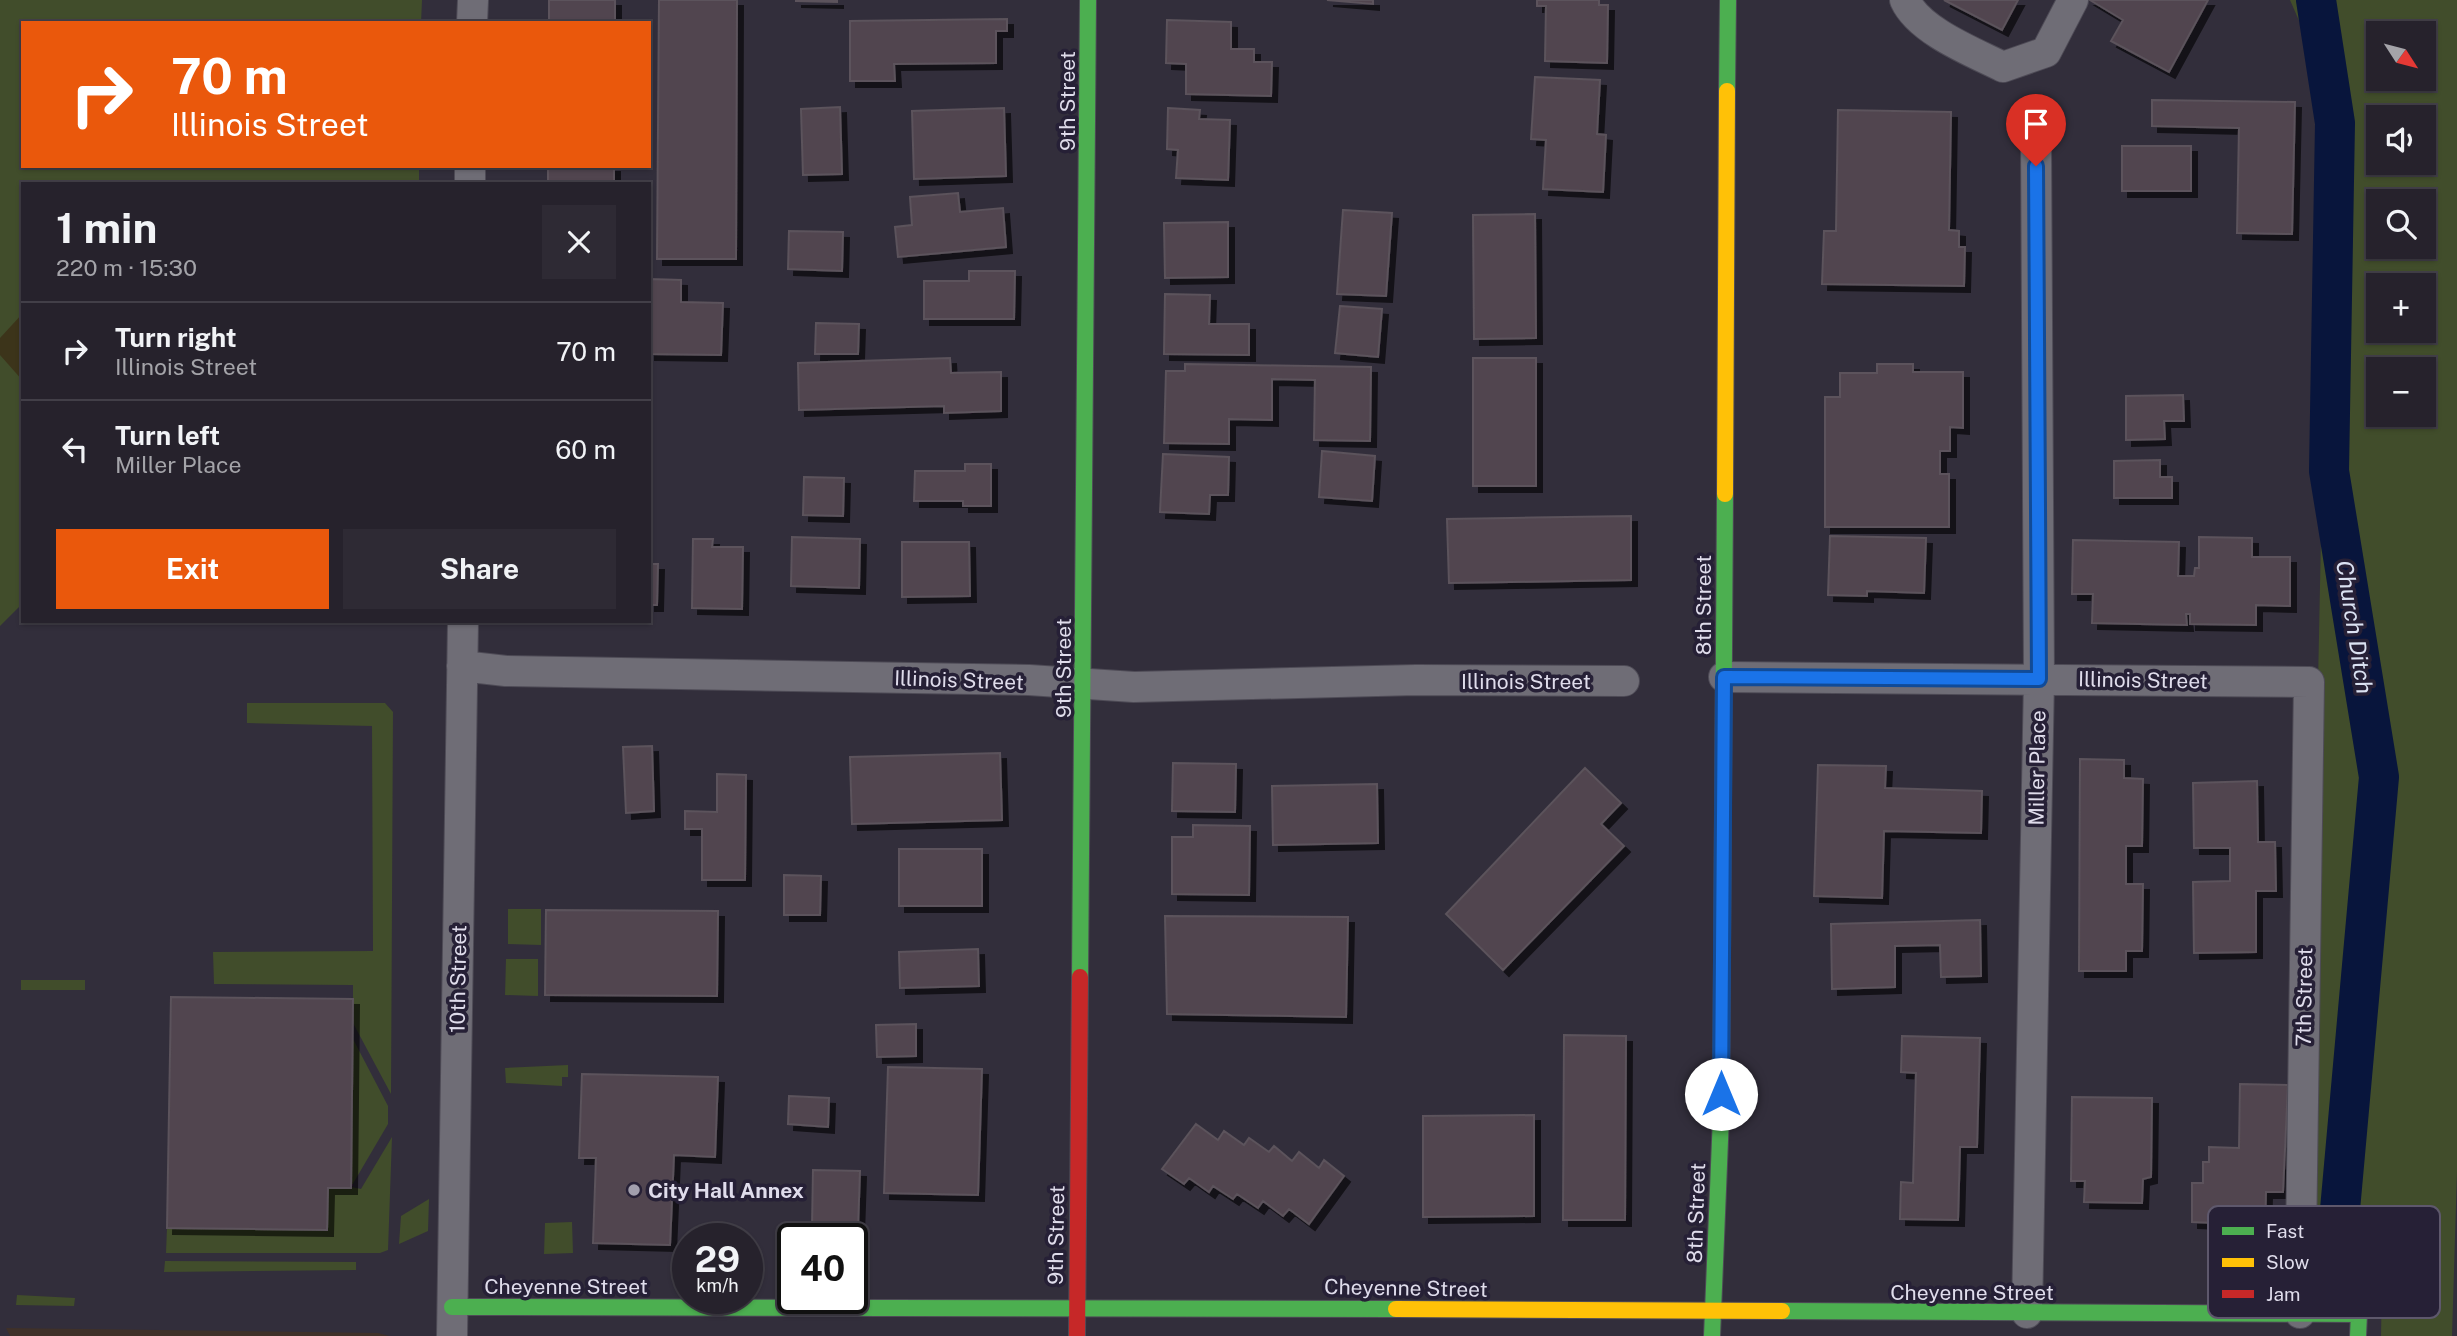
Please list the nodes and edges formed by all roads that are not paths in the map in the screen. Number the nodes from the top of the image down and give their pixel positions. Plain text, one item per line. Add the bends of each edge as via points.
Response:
1 (473, 0) edge
2 (1088, 0) edge
3 (1728, 0) edge
4 (1905, 0) edge
5 (2073, 0) edge
6 (472, 21) edge
7 (2036, 139) dead end
8 (463, 623) edge
9 (462, 666) junction
10 (1724, 677) junction
11 (2039, 679) junction
12 (1624, 681) dead end
13 (2309, 682) joint
14 (1083, 683) junction
15 (2302, 1206) edge
16 (1076, 1305) junction
17 (1714, 1313) junction
18 (2027, 1313) junction
19 (2208, 1313) edge
20 (2359, 1318) edge
21 (452, 1321) edge
22 (1077, 1336) edge
23 (1712, 1336) edge
24 (2358, 1336) edge

1 - 6 street
2 - 14 street, 9th Street
3 - 10 street, 8th Street
4 - 5 street via 1910,10 1951,41 2003,67 2046,52
7 - 11 street, Miller Place
8 - 9 street, 10th Street
9 - 14 street, Illinois Street via 506,671
9 - 21 street, 10th Street
10 - 11 street, Illinois Street
10 - 17 street, 8th Street via 1721,1116
11 - 13 street, Illinois Street
11 - 18 street, Miller Place
12 - 14 street, Illinois Street via 1416,680 1134,687
13 - 15 street, 7th Street
14 - 16 street, 9th Street
16 - 17 street, Cheyenne Street
16 - 21 street, Cheyenne Street via 762,1309
16 - 22 street, 9th Street
17 - 18 street, Cheyenne Street
17 - 23 street, 8th Street
18 - 19 street, Cheyenne Street
20 - 24 street, Cheyenne Street

